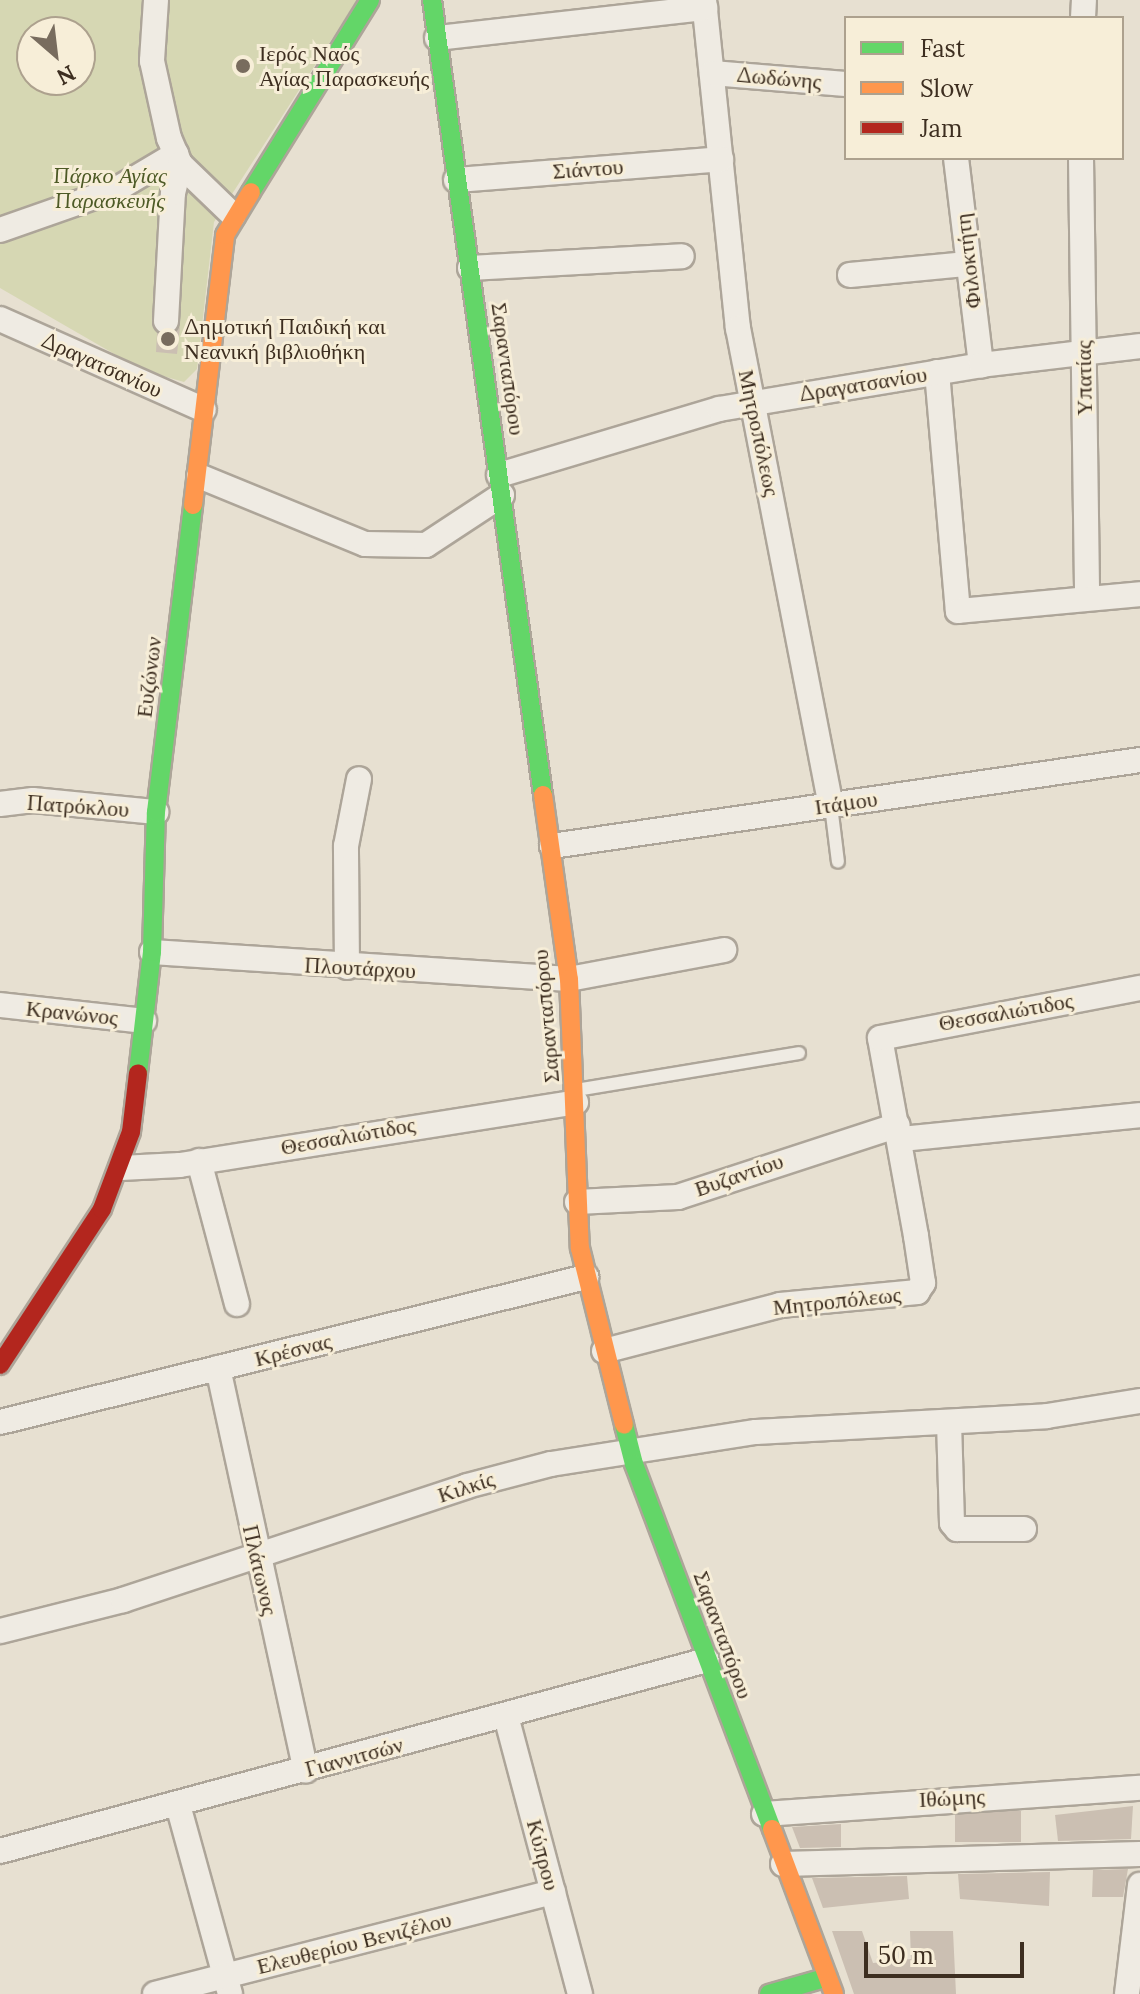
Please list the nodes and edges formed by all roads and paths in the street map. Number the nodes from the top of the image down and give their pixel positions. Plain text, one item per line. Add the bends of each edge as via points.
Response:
1 (156, 0) edge
2 (370, 0) edge
3 (432, 0) edge
4 (704, 4) edge
5 (437, 38) junction
6 (712, 73) junction
7 (844, 84) edge
8 (178, 159) junction
9 (721, 159) junction
10 (956, 160) edge
11 (1081, 160) edge
12 (456, 180) junction
13 (233, 215) junction
14 (0, 230) edge
15 (682, 256) dead end
16 (967, 264) junction
17 (470, 268) junction
18 (850, 275) dead end
19 (0, 319) edge
20 (166, 321) dead end
21 (1140, 346) edge
22 (1084, 350) junction
23 (981, 365) junction
24 (937, 372) junction
25 (754, 402) junction
26 (204, 410) junction
27 (199, 476) junction
28 (500, 485) junction
29 (1140, 594) edge
30 (1087, 597) junction
31 (1140, 760) edge
32 (359, 779) dead end
33 (0, 804) edge
34 (831, 806) junction
35 (156, 812) junction
36 (552, 846) junction
37 (838, 862) dead end
38 (724, 950) dead end
39 (152, 952) junction
40 (347, 967) junction
41 (569, 979) junction
42 (1140, 988) edge
43 (4, 1009) edge
44 (144, 1021) junction
45 (878, 1044) joint
46 (799, 1053) dead end
47 (576, 1096) junction
48 (1140, 1115) edge
49 (899, 1132) junction
50 (199, 1161) junction
51 (121, 1168) junction
52 (577, 1202) junction
53 (586, 1277) junction
54 (237, 1304) dead end
55 (604, 1351) junction
56 (0, 1365) edge
57 (218, 1368) junction
58 (1140, 1401) edge
59 (0, 1422) edge
60 (949, 1422) junction
61 (630, 1452) junction
62 (1024, 1529) dead end
63 (257, 1558) junction
64 (0, 1631) edge
65 (707, 1660) junction
66 (506, 1716) junction
67 (306, 1770) junction
68 (1140, 1788) edge
69 (178, 1805) junction
70 (764, 1814) junction
71 (0, 1851) edge
72 (1140, 1854) edge
73 (783, 1864) junction
74 (1140, 1885) edge
75 (553, 1892) junction
76 (228, 1985) edge
77 (831, 1986) edge
78 (155, 1994) edge
79 (580, 1994) edge
80 (769, 1994) edge
81 (1127, 1994) edge

1 - 8 street via 152,61
2 - 13 street, Ευζώνων
3 - 5 street, Σαρανταπόρου
4 - 5 street
4 - 6 street, Μητροπόλεως
5 - 12 street, Σαρανταπόρου
6 - 7 street, Δωδώνης
6 - 9 street, Μητροπόλεως
8 - 13 street
8 - 14 street via 117,189
8 - 20 street
9 - 12 street, Σιάντου
9 - 25 street, Μητροπόλεως via 736,315
10 - 16 street, Φιλοκτήτη
11 - 22 street, Υπατίας
12 - 17 street, Σαρανταπόρου
13 - 26 street, Ευζώνων via 218,272
15 - 17 street
16 - 18 street
16 - 23 street, Φιλοκτήτη
17 - 28 street, Σαρανταπόρου
19 - 26 street, Δραγατσανίου
21 - 22 street, Δραγατσανίου
22 - 23 street, Δραγατσανίου
22 - 30 street, Υπατίας
23 - 24 street, Δραγατσανίου
24 - 25 street, Δραγατσανίου
24 - 30 street via 954,607 963,614
25 - 28 street, Δραγατσανίου via 658,425
25 - 34 street, Μητροπόλεως
26 - 27 street, Ευζώνων
27 - 28 street, Δραγατσανίου via 365,544 426,545
27 - 35 street, Ευζώνων
28 - 36 street, Σαρανταπόρου
29 - 30 street
31 - 34 street, Ιτάμου
32 - 40 street via 346,846
33 - 35 street, Πατρόκλου via 33,800
34 - 36 street, Ιτάμου
34 - 37 lane, Μητροπόλεως
35 - 39 street, Ευζώνων
36 - 41 street, Σαρανταπόρου
38 - 41 street, Πλουτάρχου
39 - 40 street, Πλουτάρχου
39 - 44 street, Ευζώνων
40 - 41 street, Πλουτάρχου
41 - 47 street, Σαρανταπόρου
42 - 45 street, Θεσσαλιώτιδος via 888,1033
43 - 44 street, Κρανώνος
44 - 51 street, Ευζώνων via 131,1132
45 - 49 street, Μητροπόλεως
46 - 47 lane, Θεσσαλιώτιδος
47 - 50 street, Θεσσαλιώτιδος
47 - 52 street, Σαρανταπόρου
48 - 49 street, Βυζαντίου
49 - 52 street, Βυζαντίου via 678,1197
49 - 55 street, Μητροπόλεως via 923,1283 917,1292 780,1305
50 - 51 street, Θεσσαλιώτιδος
50 - 54 street
51 - 56 street, Ευζώνων via 102,1209
52 - 53 street, Σαρανταπόρου
53 - 55 street, Σαρανταπόρου
53 - 57 street, Κρέσνας
55 - 61 street, Σαρανταπόρου
57 - 59 street, Κρέσνας
57 - 63 street, Πλάτωνος
58 - 60 street, Κιλκίς via 1084,1412
60 - 61 street, Κιλκίς via 756,1432
60 - 62 street via 952,1523 957,1529
61 - 63 street, Κιλκίς via 501,1475
61 - 65 street, Σαρανταπόρου
63 - 64 street, Κιλκίς
63 - 67 street, Πλάτωνος
65 - 66 street, Γιαννιτσών
65 - 70 street, Σαρανταπόρου
66 - 67 street, Γιαννιτσών
66 - 75 street, Κύπρου
67 - 69 street, Γιαννιτσών
68 - 70 street, Ιθώμης
69 - 71 street, Γιαννιτσών
69 - 76 street
70 - 73 street, Σαρανταπόρου
72 - 73 street
73 - 77 street, Σαρανταπόρου
74 - 81 street
75 - 76 street, Ελευθερίου Βενιζέλου
75 - 79 street, Κύπρου
76 - 78 street, Ελευθερίου Βενιζέλου
77 - 80 street

